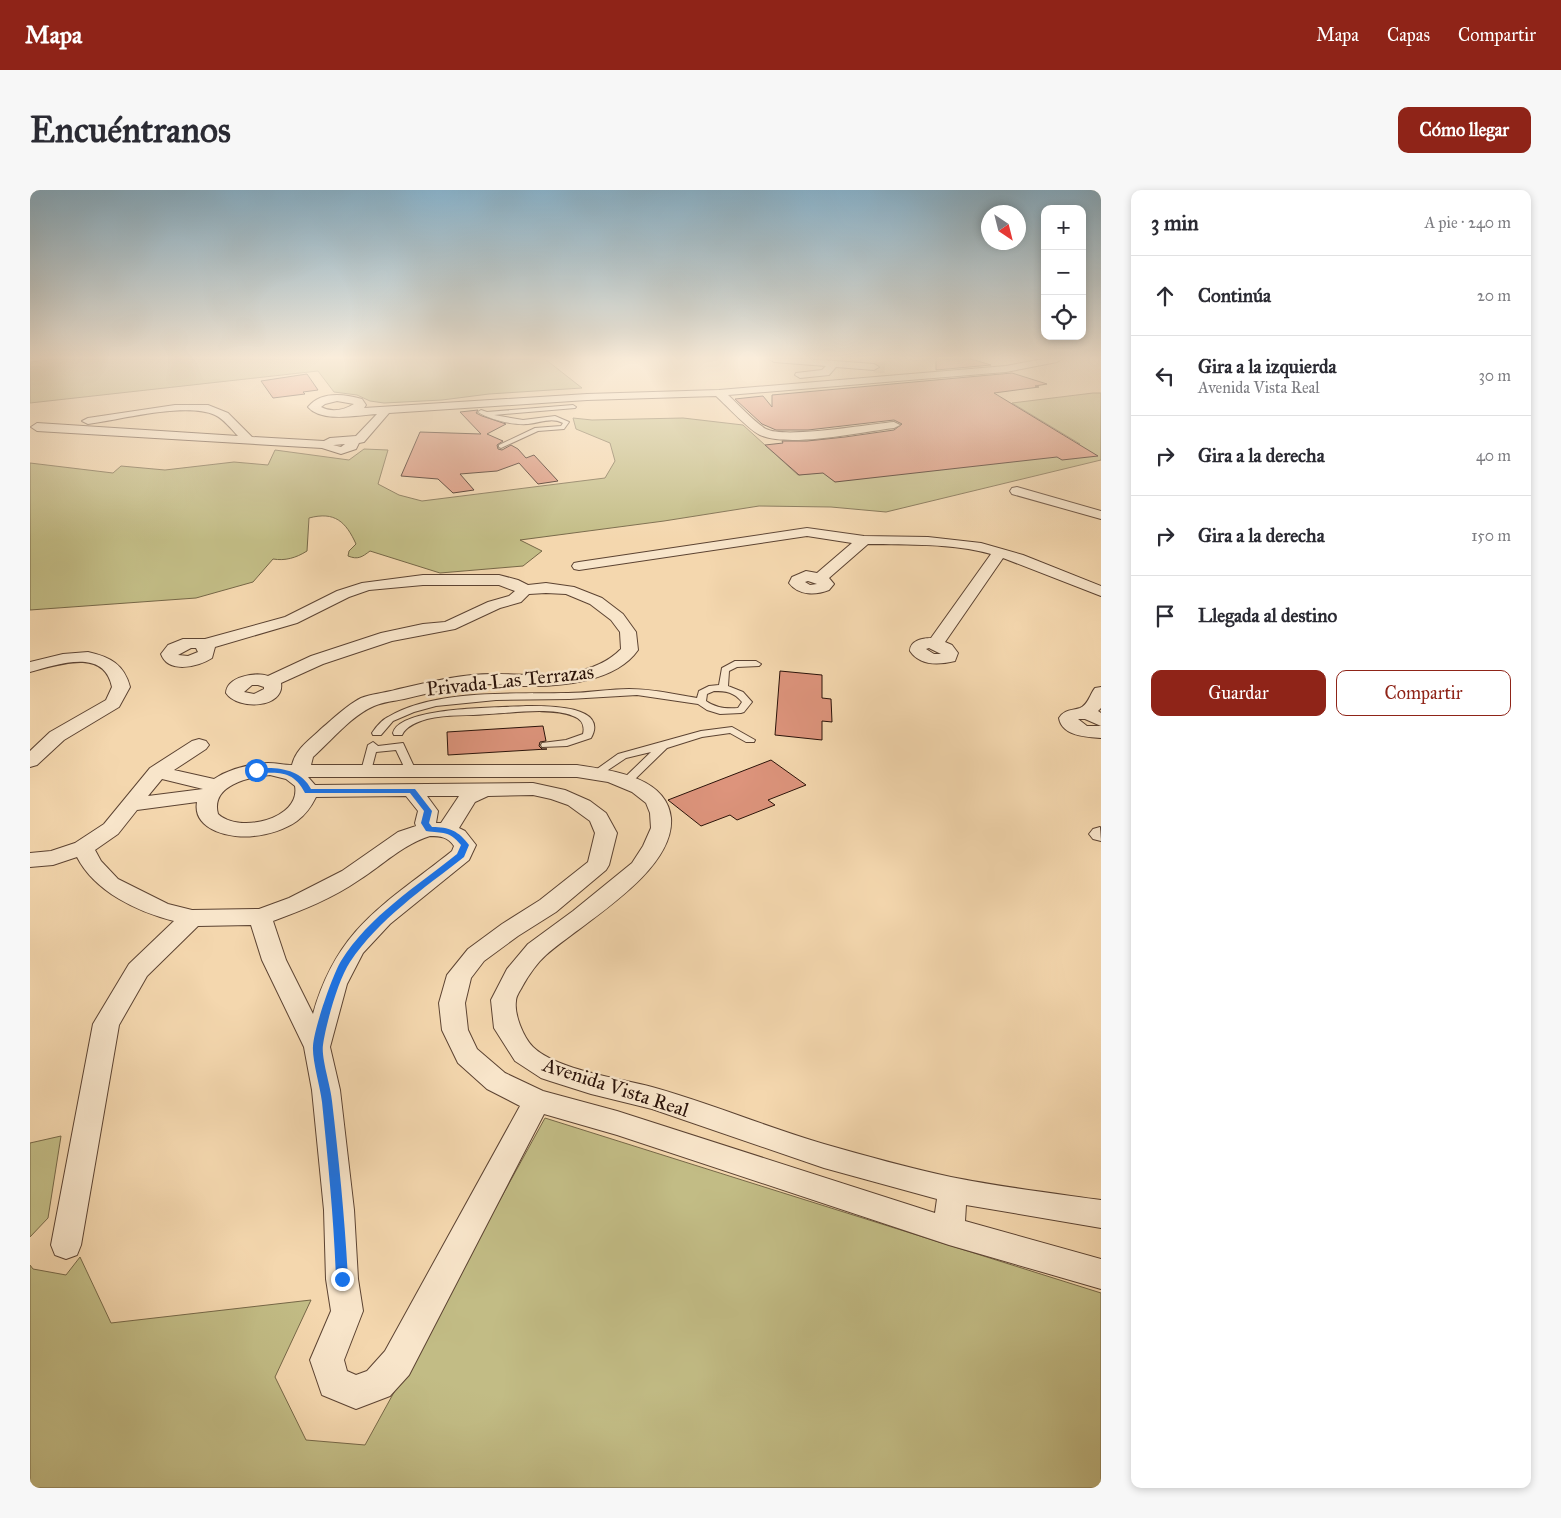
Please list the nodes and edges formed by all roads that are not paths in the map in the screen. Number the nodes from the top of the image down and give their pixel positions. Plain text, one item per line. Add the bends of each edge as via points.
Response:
1 (89, 420) edge
2 (226, 420) edge
3 (377, 420) edge
4 (505, 420) edge
5 (539, 420) edge
6 (561, 420) edge
7 (749, 420) edge
8 (509, 421) joint
9 (894, 424) dead end
10 (33, 427) edge
11 (248, 440) junction
12 (501, 446) dead end
13 (1017, 491) dead end
14 (1101, 515) edge
15 (864, 540) junction
16 (999, 552) junction
17 (579, 566) dead end
18 (820, 578) dead end
19 (525, 590) junction
20 (1101, 590) edge
21 (935, 644) dead end
22 (204, 645) dead end
23 (756, 664) dead end
24 (30, 667) edge
25 (270, 682) dead end
26 (723, 688) junction
27 (1101, 692) edge
28 (469, 698) junction
29 (701, 702) junction
30 (430, 710) junction
31 (476, 712) junction
32 (1094, 717) edge
33 (1101, 732) edge
34 (377, 733) dead end
35 (398, 733) dead end
36 (321, 740) junction
37 (750, 740) dead end
38 (199, 745) dead end
39 (546, 745) dead end
40 (663, 746) junction
41 (622, 756) junction
42 (30, 761) edge
43 (292, 771) junction
44 (320, 771) junction
45 (366, 771) junction
46 (157, 772) junction
47 (595, 774) junction
48 (634, 774) junction
49 (412, 781) junction
50 (214, 790) junction
51 (483, 790) junction
52 (308, 791) junction
53 (129, 805) junction
54 (438, 830) junction
55 (83, 848) junction
56 (30, 860) edge
57 (548, 906) junction
58 (581, 917) junction
59 (192, 918) junction
60 (260, 918) junction
61 (317, 1047) junction
62 (537, 1101) junction
63 (824, 1156) junction
64 (814, 1188) junction
65 (952, 1190) junction
66 (1101, 1214) edge
67 (948, 1231) junction
68 (66, 1245) dead end
69 (1101, 1274) edge

1 - 10 street
2 - 11 street
3 - 11 street via 360,438 350,441 353,445 344,449
4 - 8 lane
5 - 8 lane
6 - 12 lane via 566,424 557,429 537,429
7 - 9 street via 763,432 789,437
10 - 11 street
13 - 14 street
15 - 16 street via 928,541
15 - 17 street via 806,532
15 - 18 street
16 - 20 street
16 - 21 street
19 - 22 street, Privada Las Terrazas via 499,580 423,580 376,585 343,594 292,620
19 - 25 street, Privada Las Terrazas via 515,599 449,626 387,637 317,660
19 - 36 street, Privada Las Terrazas via 569,590 596,601 617,616 628,632 630,650 617,664 567,678 449,683 368,702
23 - 26 lane via 735,664 725,670
24 - 42 street via 52,660 82,657 104,662 116,672 121,687 113,703 57,736
26 - 29 lane via 712,688 702,693
26 - 29 lane via 741,693 747,702 741,710 727,713 711,710
27 - 32 street
28 - 29 lane via 638,692
28 - 30 lane
28 - 31 lane
30 - 31 lane
30 - 34 lane via 402,714 388,721
30 - 35 lane via 408,722
31 - 39 lane via 573,712 589,724 587,736 567,743
32 - 33 street via 1071,715 1068,718 1069,723 1083,731
36 - 43 street, Privada Las Terrazas
36 - 44 street
37 - 40 lane via 732,730 701,734
38 - 46 street
40 - 41 lane
40 - 48 lane
41 - 47 lane
41 - 48 lane via 632,759
43 - 44 street, Avenida Vista Real
43 - 50 street via 256,770 229,779
43 - 52 street
44 - 45 street, Avenida Vista Real
45 - 49 street, Avenida Vista Real
45 - 49 lane via 372,747 399,746
46 - 50 street
46 - 53 street
47 - 48 street, Avenida Vista Real via 613,777
47 - 49 street, Avenida Vista Real via 540,770
48 - 58 street, Avenida Vista Real via 639,788 655,800 661,828 640,868
49 - 51 street, Avenida Vista Real
49 - 52 street, Avenida Vista Real
49 - 54 street via 428,811 425,823
50 - 52 street via 206,804 207,813 225,828 240,830 257,830 281,823 300,811
50 - 53 street
51 - 54 street via 468,798
51 - 57 street, Avenida Vista Real via 532,789 558,793 597,816 606,833 598,865
53 - 55 street via 111,829
54 - 60 street via 405,837 324,891
54 - 61 street via 458,836 465,845 461,855 384,916 344,963
55 - 56 street via 53,858
55 - 59 street via 92,865 110,884 161,910
57 - 58 street
57 - 62 street, Avenida Vista Real via 476,955 459,976 452,1003 455,1030 467,1056 496,1081
58 - 63 street, Avenida Vista Real via 536,950 516,975 503,1000 507,1028 524,1054 550,1070 652,1098
59 - 60 street
59 - 68 street via 138,970 106,1024
60 - 61 street via 274,960
61 - 62 street via 326,1090 347,1312 327,1360 334,1383 356,1392 378,1384 397,1363
62 - 64 street, Avenida Vista Real via 617,1123
63 - 64 street
63 - 65 street, Avenida Vista Real
64 - 67 street, Avenida Vista Real
65 - 66 street, Avenida Vista Real
65 - 67 street
67 - 69 street, Avenida Vista Real

